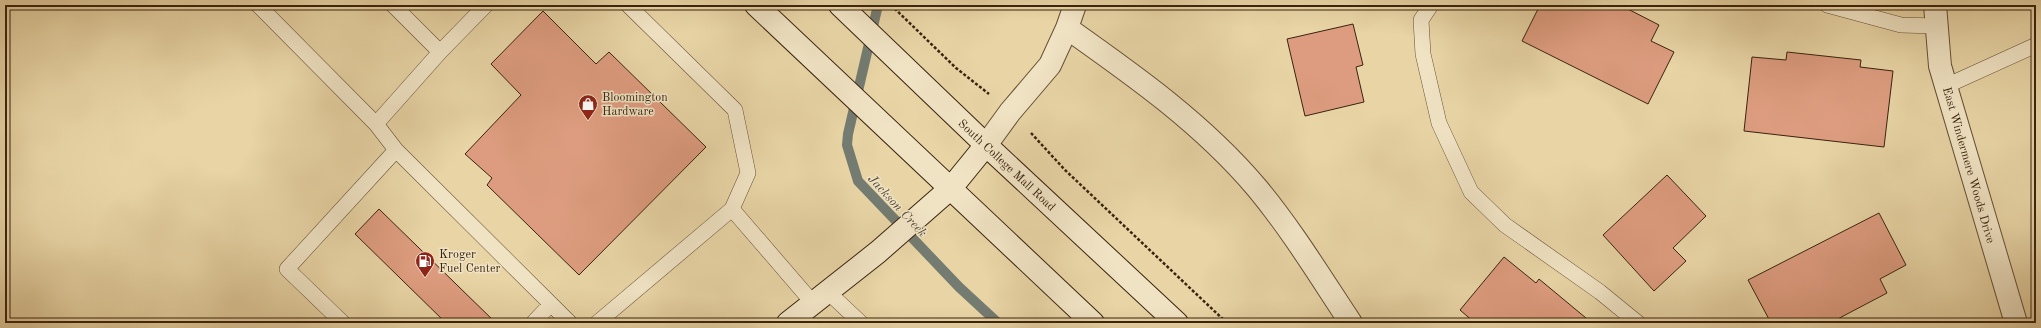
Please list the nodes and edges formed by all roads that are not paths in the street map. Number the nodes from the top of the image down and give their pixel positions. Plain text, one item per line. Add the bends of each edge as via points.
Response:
1 (258, 5) edge
2 (392, 5) edge
3 (486, 5) edge
4 (628, 5) edge
5 (756, 5) edge
6 (1075, 5) edge
7 (1431, 5) edge
8 (1827, 5) edge
9 (844, 10) edge
10 (1935, 16) edge
11 (1067, 28) junction
12 (2036, 46) edge
13 (440, 52) junction
14 (1946, 86) junction
15 (376, 124) junction
16 (986, 146) junction
17 (396, 150) junction
18 (951, 188) junction
19 (732, 209) junction
20 (821, 298) junction
21 (551, 304) junction
22 (343, 323) edge
23 (533, 323) edge
24 (570, 323) edge
25 (597, 323) edge
26 (788, 323) edge
27 (860, 323) edge
28 (1092, 323) edge
29 (1177, 323) edge
30 (1351, 323) edge
31 (1638, 323) edge
32 (2016, 323) edge

1 - 15 lane
2 - 13 lane
3 - 13 lane
4 - 19 lane via 735,110 748,173
5 - 18 street
6 - 11 street
7 - 31 lane via 1422,20 1425,62 1439,123 1472,192 1505,225 1600,292
8 - 10 lane via 1901,26
9 - 16 street, South College Mall Road
10 - 14 street, East Windermere Woods Drive via 1940,66
11 - 16 street via 1050,65 1010,112
11 - 30 street via 1150,88 1196,125 1233,161 1258,189
12 - 14 lane
13 - 15 lane
14 - 32 street, East Windermere Woods Drive
15 - 17 lane
16 - 18 street
16 - 29 street, South College Mall Road
17 - 21 lane
17 - 22 lane via 287,269
18 - 20 street
18 - 28 street
19 - 20 lane
19 - 25 lane
20 - 26 street
20 - 27 lane
21 - 23 lane
21 - 24 lane

